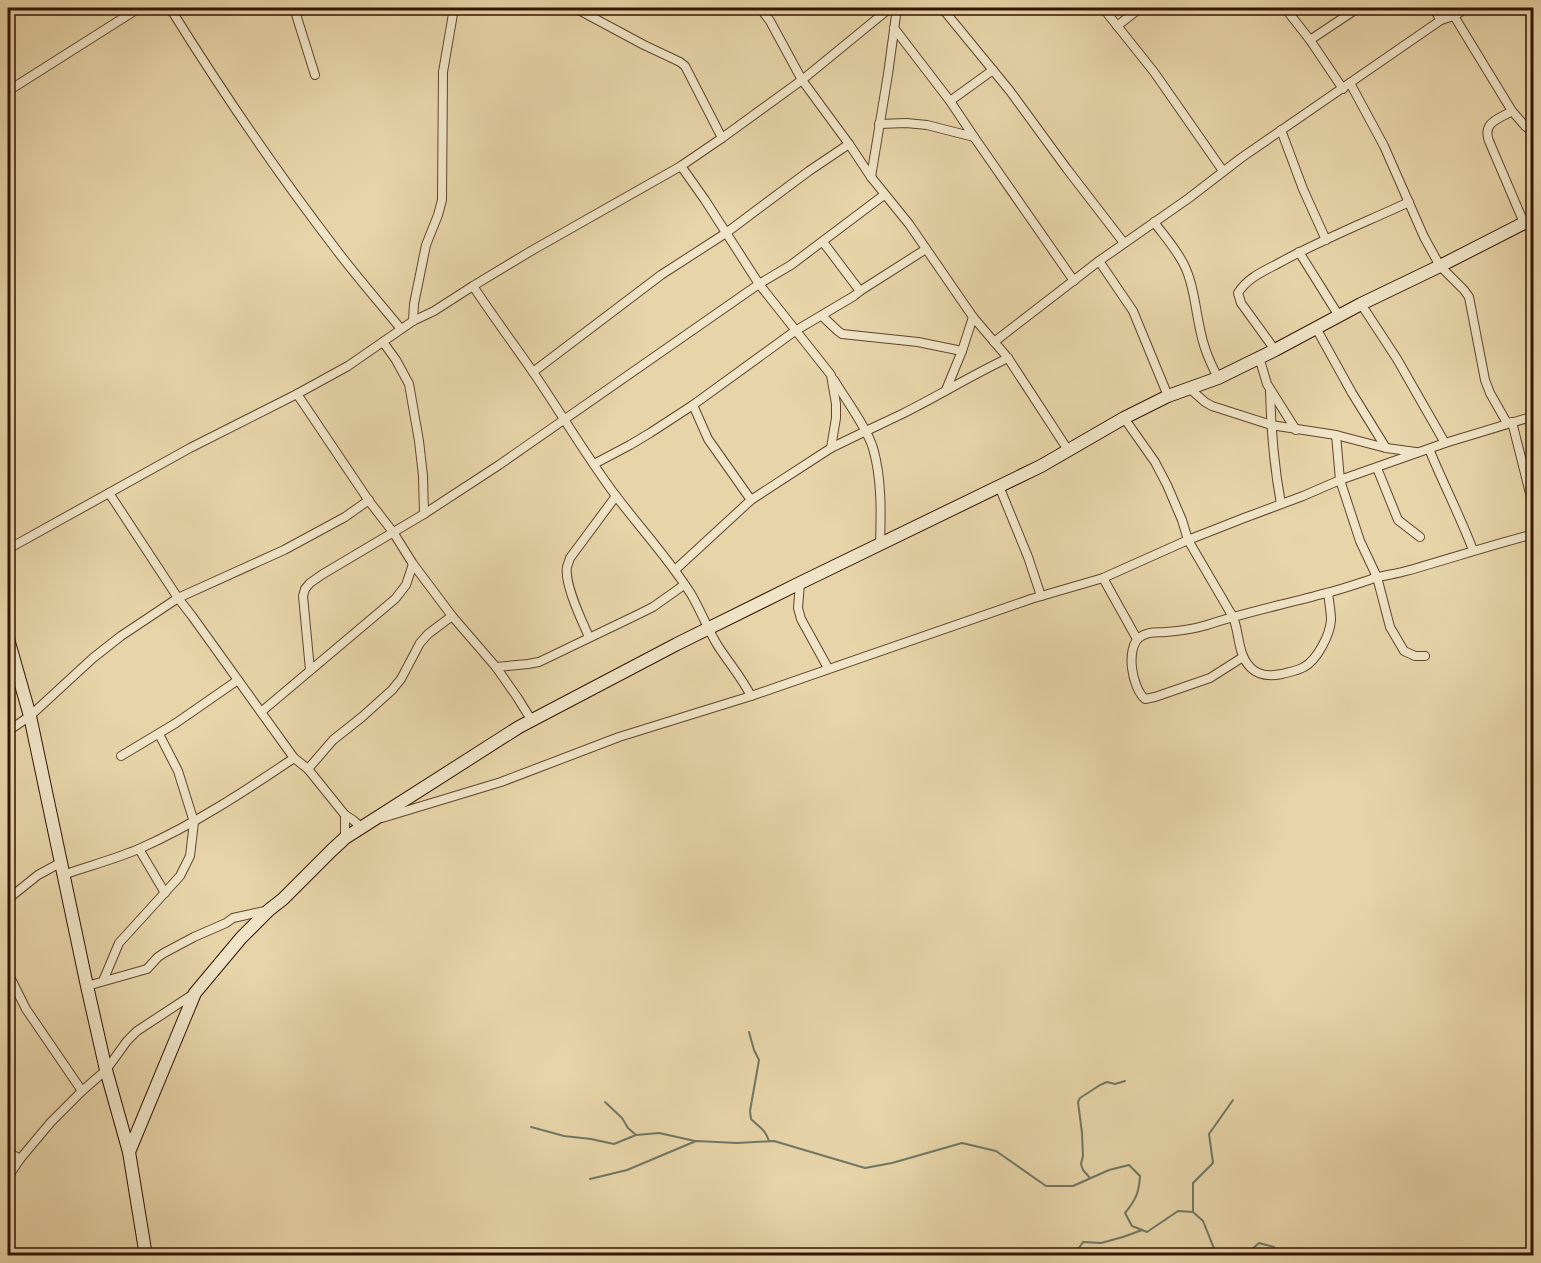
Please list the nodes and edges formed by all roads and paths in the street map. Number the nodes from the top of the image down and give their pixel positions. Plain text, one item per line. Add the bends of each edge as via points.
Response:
1 (139, 8) edge
2 (170, 8) edge
3 (294, 8) edge
4 (454, 8) edge
5 (575, 8) edge
6 (760, 8) edge
7 (890, 8) edge
8 (897, 8) edge
9 (942, 8) edge
10 (1103, 8) edge
11 (1140, 8) edge
12 (1285, 8) edge
13 (1358, 8) edge
14 (1433, 8) edge
15 (1467, 8) edge
16 (1531, 8) edge
17 (1533, 11) edge
18 (1454, 16) junction
19 (1441, 20) junction
20 (1117, 26) junction
21 (894, 28) junction
22 (1310, 40) junction
23 (993, 70) junction
24 (315, 75) dead end
25 (802, 80) junction
26 (1346, 86) junction
27 (8, 91) edge
28 (950, 101) junction
29 (1512, 111) junction
30 (879, 124) junction
31 (1281, 130) junction
32 (1533, 134) edge
33 (974, 137) junction
34 (722, 138) junction
35 (849, 144) junction
36 (681, 166) junction
37 (1223, 171) junction
38 (870, 177) junction
39 (884, 195) junction
40 (1409, 202) junction
41 (1531, 220) edge
42 (1154, 222) junction
43 (726, 232) junction
44 (1326, 240) junction
45 (823, 242) junction
46 (1124, 243) junction
47 (926, 249) junction
48 (1299, 252) junction
49 (1099, 261) junction
50 (1440, 266) junction
51 (1074, 281) junction
52 (759, 284) junction
53 (473, 286) junction
54 (860, 291) junction
55 (1361, 304) junction
56 (822, 316) junction
57 (1339, 316) junction
58 (973, 317) junction
59 (413, 321) junction
60 (1316, 328) junction
61 (401, 329) junction
62 (795, 331) junction
63 (383, 342) junction
64 (994, 342) junction
65 (1275, 350) junction
66 (962, 351) junction
67 (1259, 357) junction
68 (1008, 358) junction
69 (533, 372) junction
70 (831, 375) junction
71 (1218, 378) junction
72 (1189, 388) junction
73 (946, 390) junction
74 (1270, 391) junction
75 (297, 394) junction
76 (1168, 396) junction
77 (693, 405) junction
78 (1533, 416) edge
79 (1124, 417) junction
80 (564, 420) junction
81 (1510, 423) junction
82 (1270, 426) junction
83 (865, 430) junction
84 (1296, 430) junction
85 (1336, 435) junction
86 (1444, 443) junction
87 (1386, 447) junction
88 (831, 448) junction
89 (1429, 449) junction
90 (1068, 450) junction
91 (1420, 452) junction
92 (594, 464) junction
93 (1377, 468) junction
94 (1340, 480) junction
95 (999, 486) junction
96 (109, 493) junction
97 (616, 496) junction
98 (369, 500) junction
99 (750, 500) junction
100 (1281, 504) junction
101 (1533, 509) edge
102 (424, 514) junction
103 (393, 532) junction
104 (1533, 534) edge
105 (1420, 537) dead end
106 (1188, 540) junction
107 (880, 545) junction
108 (8, 549) edge
109 (1473, 550) junction
110 (413, 564) junction
111 (675, 570) junction
112 (1377, 577) junction
113 (1103, 578) junction
114 (800, 583) junction
115 (684, 585) junction
116 (1328, 593) junction
117 (1041, 596) junction
118 (178, 598) junction
119 (452, 616) junction
120 (1233, 617) junction
121 (708, 629) junction
122 (589, 637) junction
123 (8, 639) edge
124 (1137, 639) junction
125 (1425, 656) dead end
126 (1243, 657) junction
127 (496, 667) junction
128 (828, 668) junction
129 (310, 670) junction
130 (238, 680) junction
131 (751, 696) junction
132 (261, 712) junction
133 (30, 716) junction
134 (531, 721) junction
135 (8, 731) edge
136 (159, 734) junction
137 (121, 756) dead end
138 (294, 758) junction
139 (308, 769) junction
140 (345, 815) junction
141 (376, 820) junction
142 (194, 822) junction
143 (362, 828) junction
144 (345, 838) junction
145 (139, 849) junction
146 (61, 869) junction
147 (165, 893) junction
148 (8, 899) edge
149 (269, 910) junction
150 (8, 946) edge
151 (8, 977) edge
152 (103, 981) junction
153 (87, 986) junction
154 (195, 993) junction
155 (106, 1070) junction
156 (82, 1091) junction
157 (8, 1152) edge
158 (129, 1152) junction
159 (21, 1159) junction
160 (8, 1177) edge
161 (146, 1256) edge

1 - 27 street
2 - 61 street via 288,185
3 - 24 street
4 - 59 street via 442,72 442,200 426,245
5 - 34 street via 685,66
6 - 25 street
7 - 25 street
8 - 21 street
9 - 23 street
10 - 20 street
11 - 20 street
12 - 22 street
13 - 22 street
14 - 19 street
15 - 18 street
16 - 17 street
18 - 19 street
18 - 29 street
19 - 26 street
20 - 37 street via 1161,81
21 - 28 street
21 - 30 street
22 - 26 street
23 - 28 street
23 - 46 street
25 - 34 street
25 - 35 street
26 - 31 street
26 - 40 street via 1384,146
28 - 33 street
29 - 32 street
29 - 41 street via 1490,124 1487,131
30 - 33 street via 927,125
30 - 38 street
31 - 37 street
31 - 44 street
33 - 51 street
34 - 36 street
35 - 38 street
35 - 43 street
36 - 43 street
36 - 53 street
37 - 42 street
38 - 39 street
39 - 45 street
39 - 47 street
40 - 44 street
40 - 50 street
41 - 50 street
42 - 46 street
42 - 71 street via 1186,268 1205,351
43 - 52 street
43 - 69 street via 661,275
44 - 48 street
45 - 52 street
45 - 54 street
46 - 49 street
47 - 54 street
47 - 58 street
48 - 57 street
48 - 65 street via 1256,276 1238,293 1240,303
49 - 51 street
49 - 76 street via 1133,311
50 - 55 street
50 - 81 street via 1469,297 1485,380
51 - 64 street
52 - 62 street
52 - 80 street
53 - 59 street
53 - 69 street
54 - 56 street
55 - 57 street
55 - 86 street
56 - 62 street
56 - 66 street via 842,334
57 - 60 street
58 - 64 street
58 - 66 street
59 - 61 street
60 - 65 street
60 - 87 street
61 - 63 street
62 - 70 street
62 - 77 street
63 - 75 street
63 - 102 street via 409,384 419,441
64 - 68 street
65 - 67 street
66 - 73 street
67 - 71 street
67 - 74 street
68 - 73 street
68 - 90 street
69 - 80 street
70 - 83 street
70 - 88 street via 836,418
71 - 72 street
72 - 76 street
72 - 82 street via 1212,406
73 - 83 street
74 - 82 street
74 - 84 street
75 - 96 street
75 - 98 street
76 - 79 street
77 - 92 street
77 - 99 street via 708,439
78 - 81 street
79 - 90 street
79 - 106 street via 1155,462
80 - 92 street
80 - 102 street
81 - 86 street
81 - 101 street
82 - 84 street
82 - 100 street
83 - 88 street
83 - 107 street via 873,447 879,489
84 - 85 street
85 - 87 street
85 - 94 street
86 - 89 street
87 - 91 street
88 - 99 street
89 - 91 street
89 - 109 street
90 - 95 street
91 - 93 street
92 - 97 street
93 - 94 street
93 - 105 street via 1398,520
94 - 100 street
94 - 112 street via 1360,541
95 - 107 street
95 - 117 street
96 - 108 street
96 - 118 street
97 - 111 street
97 - 122 street via 570,558 567,568 567,580
98 - 103 street
98 - 118 street via 284,550
99 - 111 street
100 - 106 street
102 - 103 street
103 - 110 street
103 - 129 street via 305,589
104 - 109 street
106 - 113 street
106 - 120 street
107 - 114 street
109 - 112 street
110 - 119 street
110 - 129 street via 406,585 395,599
111 - 115 street
112 - 116 street
112 - 125 street via 1394,635 1404,651
113 - 117 street
113 - 124 street
114 - 121 street
114 - 128 street via 799,614
115 - 121 street
115 - 122 street via 653,607
116 - 120 street
116 - 126 street via 1330,626 1311,662 1274,676 1257,673
117 - 128 street
118 - 130 street
118 - 133 street via 93,658
119 - 127 street
119 - 139 street via 420,643 392,690 333,740
120 - 124 street via 1203,626 1148,633
120 - 126 street
121 - 131 street
121 - 134 street
122 - 127 street via 539,662
123 - 133 street
124 - 126 street via 1132,664 1134,682 1145,699 1210,678
127 - 134 street
128 - 131 street
129 - 132 street
130 - 132 street
130 - 136 street
131 - 141 street via 619,737 501,782
132 - 138 street
133 - 135 street
133 - 146 street
134 - 141 street
136 - 137 street
136 - 142 street via 178,771
138 - 139 street
138 - 142 street
139 - 140 street
140 - 143 street
140 - 144 street
141 - 143 street
142 - 145 street
142 - 147 street via 190,856
143 - 144 street
144 - 149 street
145 - 146 street
145 - 147 street
146 - 148 street via 38,875
146 - 153 street
147 - 152 street via 119,943
149 - 152 street via 233,918 164,953 147,969
149 - 154 street
150 - 151 street
151 - 156 street
152 - 153 street
153 - 155 street
154 - 155 street via 137,1031
154 - 158 street
155 - 156 street
155 - 158 street
156 - 159 street
157 - 159 street
158 - 161 street
159 - 160 street

